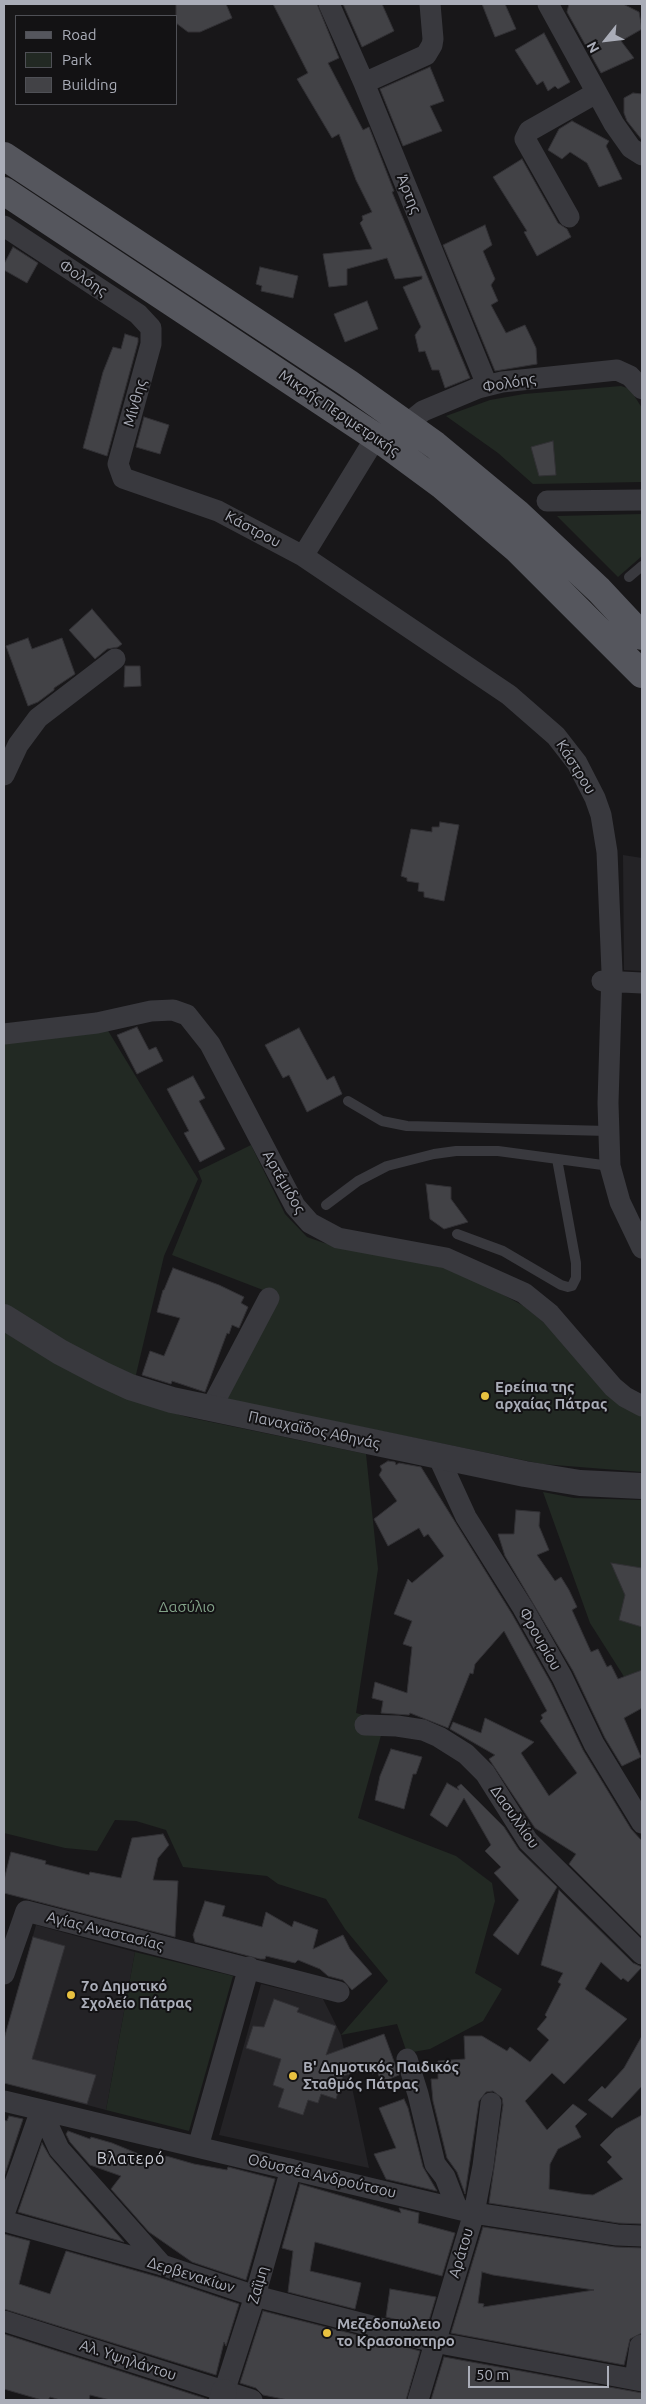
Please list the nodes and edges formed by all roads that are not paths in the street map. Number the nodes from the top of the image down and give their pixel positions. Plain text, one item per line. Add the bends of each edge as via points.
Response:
1 (329, 4) edge
2 (430, 4) edge
3 (548, 4) edge
4 (364, 83) junction
5 (596, 93) junction
6 (4, 156) edge
7 (642, 156) edge
8 (4, 190) edge
9 (569, 217) dead end
10 (4, 226) edge
11 (152, 337) joint
12 (487, 385) junction
13 (642, 389) edge
14 (405, 424) junction
15 (381, 440) junction
16 (119, 469) joint
17 (642, 500) edge
18 (547, 501) dead end
19 (303, 556) junction
20 (642, 566) edge
21 (629, 577) dead end
22 (642, 636) edge
23 (115, 659) dead end
24 (642, 674) edge
25 (4, 775) edge
26 (607, 981) junction
27 (642, 983) edge
28 (4, 1034) edge
29 (348, 1101) dead end
30 (608, 1131) junction
31 (557, 1159) junction
32 (610, 1166) junction
33 (326, 1205) dead end
34 (457, 1234) dead end
35 (642, 1248) edge
36 (269, 1298) dead end
37 (4, 1317) edge
38 (642, 1406) edge
39 (212, 1408) junction
40 (438, 1456) junction
41 (642, 1486) edge
42 (365, 1725) dead end
43 (642, 1823) edge
44 (642, 1954) edge
45 (249, 1967) junction
46 (4, 1971) edge
47 (339, 1992) dead end
48 (407, 2059) dead end
49 (4, 2101) edge
50 (491, 2103) dead end
51 (41, 2110) junction
52 (198, 2147) junction
53 (291, 2169) junction
54 (465, 2211) junction
55 (4, 2214) edge
56 (4, 2221) edge
57 (642, 2236) edge
58 (162, 2265) junction
59 (255, 2296) junction
60 (4, 2321) edge
61 (434, 2342) junction
62 (642, 2345) edge
63 (639, 2380) edge
64 (223, 2396) edge
65 (252, 2400) edge
66 (418, 2400) edge

1 - 4 street, Άρτης
2 - 4 street via 432,45 426,55
3 - 5 street
4 - 12 street, Άρτης
5 - 7 street via 625,140
5 - 9 street via 530,131 525,139
6 - 14 main road, Μικρής Περιμετρικής via 340,377
8 - 15 main road, Μικρής Περιμετρικής
10 - 11 street, Φολόης via 138,314 149,325
11 - 16 street, Μίνθης via 119,456
12 - 13 street, Φολόης via 612,370 624,373
12 - 14 street, Φολόης via 423,411
14 - 15 street, Φολόης
14 - 22 main road, Μικρής Περιμετρικής via 517,513 599,590
15 - 19 street, Φολόης
15 - 24 main road, Μικρής Περιμετρικής via 443,486 517,549
16 - 19 street, Κάστρου via 126,480 218,511
17 - 18 street
19 - 26 street, Κάστρου via 509,696 545,724 566,748 587,779 605,834 609,875
20 - 21 lane
23 - 25 street via 38,718 18,745
26 - 27 street
26 - 30 street, Κάστρου
28 - 38 street, Αρτέμιδος via 97,1023 151,1010 173,1010 187,1015 210,1044 291,1200 310,1223 338,1238 446,1258 524,1294 550,1314 613,1386
29 - 30 lane via 382,1121 407,1126
30 - 32 street, Κάστρου
31 - 32 lane
31 - 33 lane via 489,1150 434,1154 387,1166
31 - 34 lane via 576,1263 576,1278 572,1286 561,1285 503,1250
32 - 35 street, Κάστρου via 620,1202
36 - 39 street
37 - 39 street, Παναχαΐδος Αθηνάς via 67,1356 122,1384 172,1400
39 - 40 street, Παναχαΐδος Αθηνάς
40 - 41 street, Παναχαΐδος Αθηνάς via 562,1480
40 - 43 street, Φρουρίου via 466,1517 523,1608 562,1677 594,1744
42 - 44 street, Δασυλλίου via 423,1730 466,1754 485,1773 528,1841
45 - 46 street, Αγίας Αναστασίας via 26,1911
45 - 47 street, Αγίας Αναστασίας
45 - 52 street
48 - 54 street via 435,2164
49 - 51 street, Οδυσσέα Ανδρούτσου
50 - 54 street, Αράτου via 483,2166
51 - 52 street, Οδυσσέα Ανδρούτσου
51 - 55 street
51 - 58 street via 59,2149
52 - 53 street, Οδυσσέα Ανδρούτσου
53 - 54 street, Οδυσσέα Ανδρούτσου
53 - 59 street, Ζαΐμη
54 - 57 street, Οδυσσέα Ανδρούτσου via 617,2235
54 - 61 street, Αράτου
56 - 58 street, Δερβενακίων
58 - 59 street, Δερβενακίων
59 - 61 street, Δερβενακίων
59 - 64 street, Ζαΐμη
60 - 64 street, Αλ. Υψηλάντου via 132,2360
61 - 63 street, Δερβενακίων
61 - 66 street, Αράτου
62 - 63 street
64 - 65 street, Αλ. Υψηλάντου

